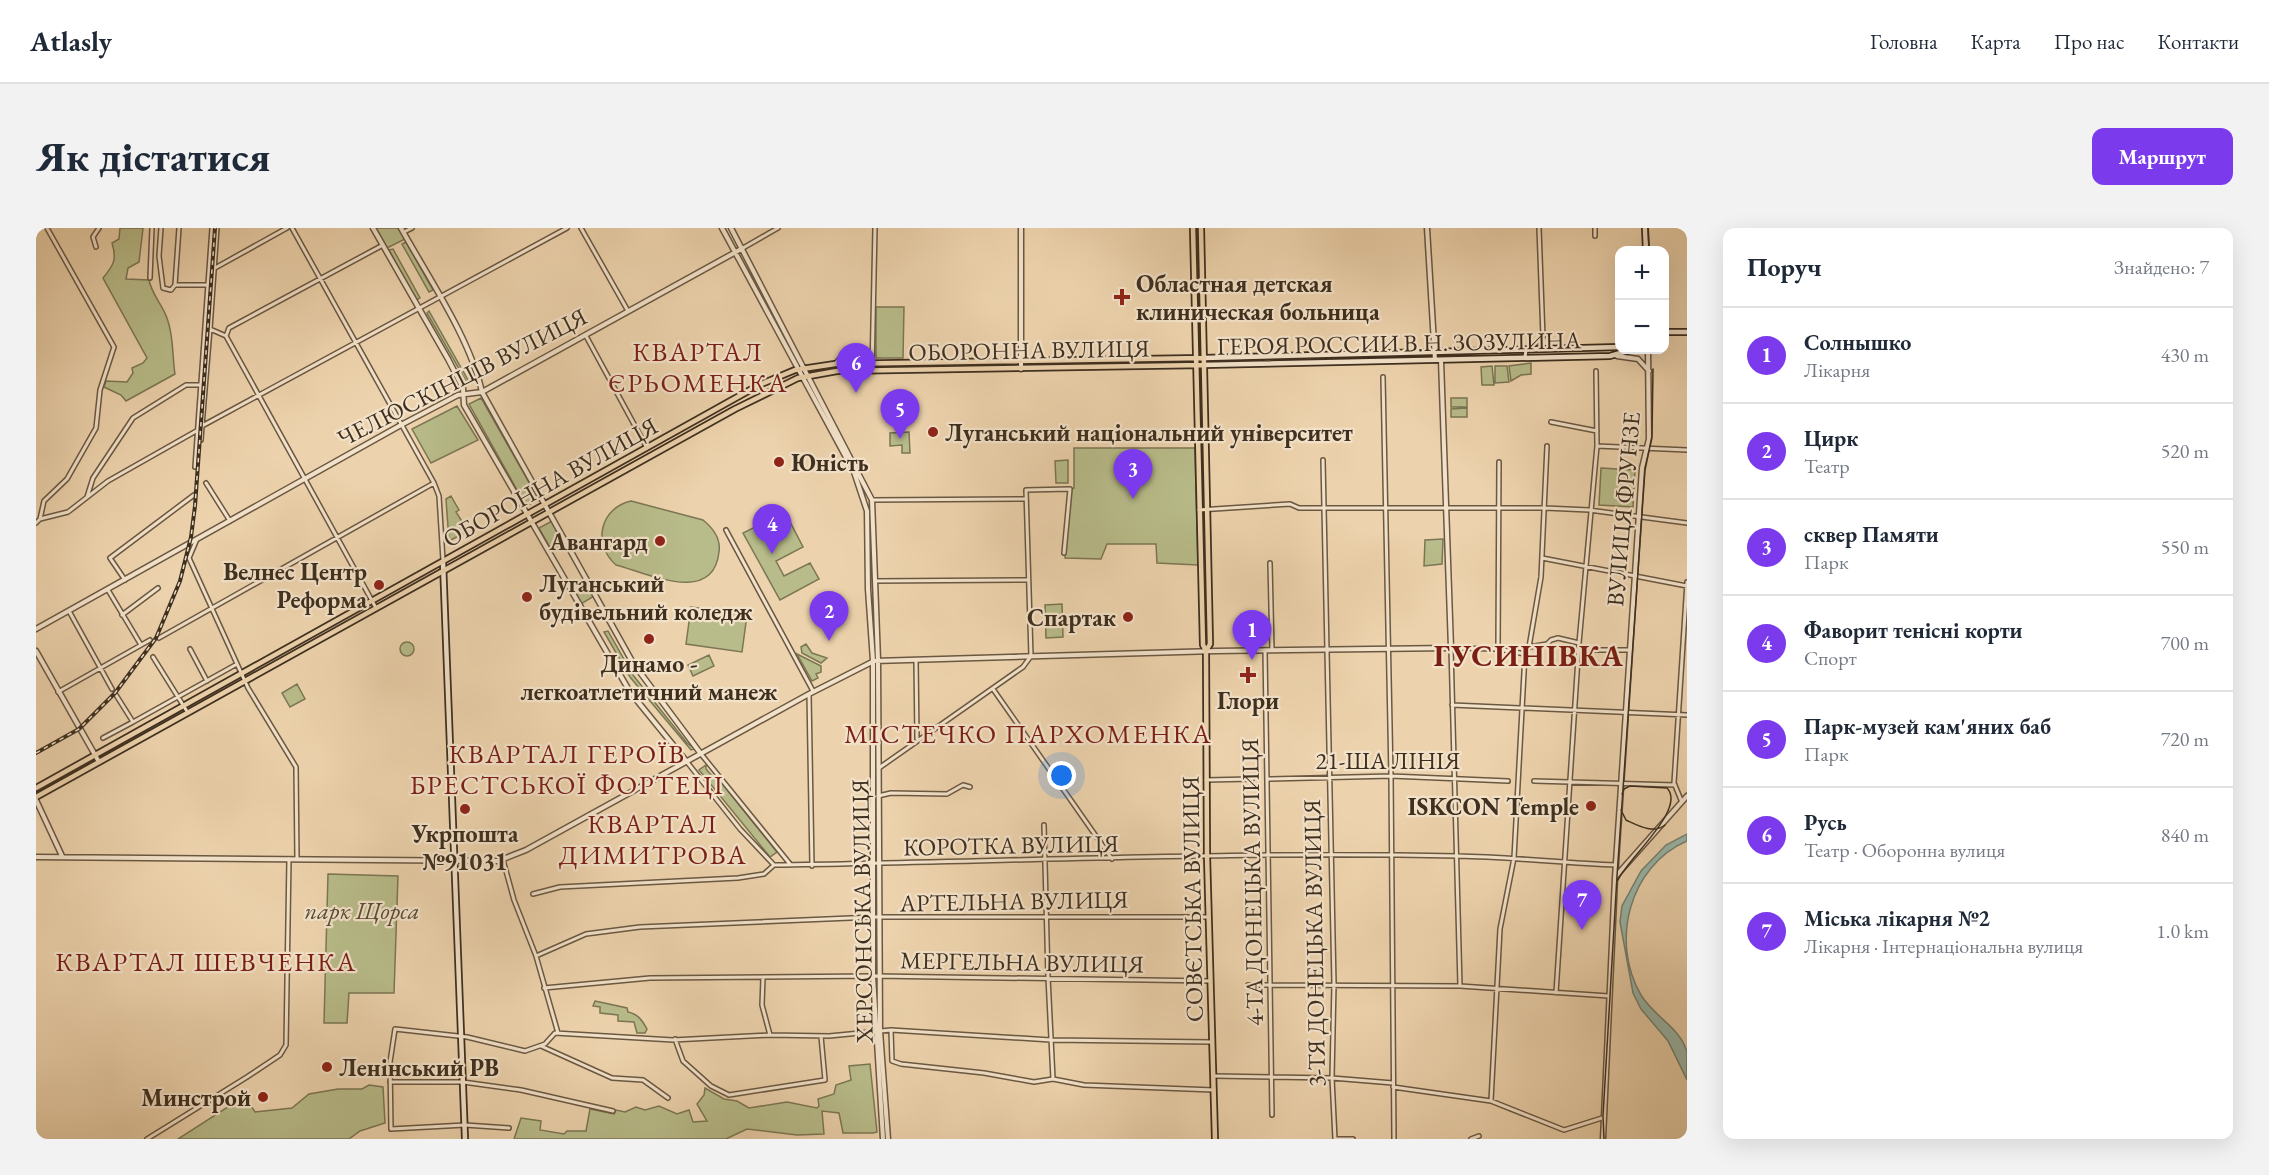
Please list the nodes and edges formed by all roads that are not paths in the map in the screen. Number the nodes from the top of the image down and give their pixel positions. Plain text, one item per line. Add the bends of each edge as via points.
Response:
1 (47, 228) edge
2 (99, 228) edge
3 (152, 228) edge
4 (161, 228) edge
5 (179, 228) edge
6 (212, 228) edge
7 (217, 228) edge
8 (287, 228) edge
9 (292, 228) edge
10 (373, 228) edge
11 (412, 228) edge
12 (567, 228) edge
13 (581, 228) edge
14 (722, 228) edge
15 (731, 228) edge
16 (778, 228) edge
17 (875, 228) edge
18 (1020, 228) edge
19 (1193, 228) edge
20 (1201, 228) edge
21 (1427, 228) edge
22 (1539, 228) edge
23 (1595, 228) edge
24 (1645, 228) edge
25 (403, 230) edge
26 (1595, 236) dead end
27 (383, 246) junction
28 (1646, 246) edge
29 (96, 248) dead end
30 (743, 248) junction
31 (735, 252) junction
32 (214, 268) junction
33 (150, 278) dead end
34 (320, 279) junction
35 (175, 285) junction
36 (208, 285) junction
37 (440, 297) junction
38 (418, 309) junction
39 (628, 311) junction
40 (210, 329) junction
41 (1669, 332) edge
42 (1687, 332) edge
43 (226, 336) junction
44 (586, 336) junction
45 (355, 344) junction
46 (1615, 347) edge
47 (1526, 350) junction
48 (1435, 352) junction
49 (872, 354) junction
50 (1617, 354) edge
51 (1648, 354) edge
52 (1610, 356) junction
53 (1525, 357) junction
54 (1195, 358) junction
55 (1203, 358) junction
56 (1435, 360) junction
57 (1441, 360) junction
58 (1021, 361) junction
59 (871, 363) junction
60 (835, 364) junction
61 (1194, 365) junction
62 (1203, 365) junction
63 (804, 369) junction
64 (1022, 369) junction
65 (797, 370) junction
66 (872, 370) junction
67 (1596, 371) dead end
68 (1649, 371) junction
69 (807, 375) junction
70 (801, 377) junction
71 (1383, 377) dead end
72 (200, 385) junction
73 (482, 392) junction
74 (463, 395) junction
75 (259, 397) junction
76 (1551, 422) dead end
77 (401, 425) junction
78 (202, 426) junction
79 (198, 430) junction
80 (1597, 431) junction
81 (201, 440) dead end
82 (1547, 446) dead end
83 (1597, 446) junction
84 (647, 449) junction
85 (1646, 450) junction
86 (1687, 450) edge
87 (1323, 460) dead end
88 (1498, 462) dead end
89 (195, 467) dead end
90 (305, 480) junction
91 (206, 483) dead end
92 (434, 483) junction
93 (194, 495) dead end
94 (87, 497) junction
95 (1026, 499) junction
96 (872, 500) junction
97 (546, 505) junction
98 (1386, 506) junction
99 (1446, 506) junction
100 (1324, 507) junction
101 (1499, 507) junction
102 (1545, 508) junction
103 (1206, 509) junction
104 (1199, 510) junction
105 (1589, 510) junction
106 (550, 513) junction
107 (526, 515) junction
108 (1638, 518) junction
109 (40, 519) junction
110 (230, 521) junction
111 (36, 523) edge
112 (531, 523) junction
113 (1687, 523) edge
114 (726, 530) dead end
115 (337, 538) junction
116 (197, 539) junction
117 (1064, 553) dead end
118 (1542, 558) junction
119 (443, 562) junction
120 (1270, 563) dead end
121 (1585, 567) junction
122 (442, 571) junction
123 (1635, 576) junction
124 (125, 580) junction
125 (1027, 580) junction
126 (874, 581) junction
127 (1687, 584) edge
128 (158, 588) dead end
129 (108, 590) junction
130 (372, 601) junction
131 (211, 608) junction
132 (376, 608) junction
133 (69, 611) junction
134 (122, 615) junction
135 (36, 628) edge
136 (159, 638) dead end
137 (150, 640) dead end
138 (1579, 643) junction
139 (141, 645) junction
140 (1529, 647) junction
141 (1451, 648) junction
142 (190, 649) dead end
143 (1327, 649) junction
144 (1388, 649) junction
145 (1498, 649) junction
146 (1265, 650) junction
147 (1272, 650) junction
148 (1578, 650) junction
149 (1630, 650) junction
150 (36, 651) edge
151 (1206, 651) junction
152 (1525, 654) junction
153 (1031, 656) junction
154 (153, 657) dead end
155 (878, 660) junction
156 (916, 660) junction
157 (873, 661) junction
158 (237, 664) junction
159 (101, 668) junction
160 (243, 674) junction
161 (207, 681) junction
162 (246, 681) junction
163 (993, 688) junction
164 (112, 689) dead end
165 (58, 692) junction
166 (811, 692) junction
167 (116, 695) dead end
168 (177, 697) junction
169 (1452, 705) junction
170 (183, 706) junction
171 (1521, 707) junction
172 (1575, 710) junction
173 (1626, 712) junction
174 (188, 713) junction
175 (1678, 715) junction
176 (1687, 715) edge
177 (133, 722) junction
178 (103, 738) dead end
179 (917, 740) junction
180 (701, 754) junction
181 (96, 756) junction
182 (99, 762) junction
183 (687, 762) junction
184 (878, 769) junction
185 (1329, 776) junction
186 (1391, 776) junction
187 (1453, 778) junction
188 (1252, 779) dead end
189 (1268, 779) junction
190 (1206, 780) junction
191 (1508, 781) dead end
192 (1534, 781) dead end
193 (1570, 782) junction
194 (1621, 783) junction
195 (1675, 785) junction
196 (970, 787) dead end
197 (36, 788) edge
198 (878, 796) junction
199 (1687, 796) edge
200 (36, 799) edge
201 (1681, 800) junction
202 (1044, 825) dead end
203 (1331, 855) junction
204 (62, 856) junction
205 (1207, 856) junction
206 (1269, 856) junction
207 (1392, 856) junction
208 (1456, 856) junction
209 (36, 857) edge
210 (1514, 858) junction
211 (289, 859) junction
212 (297, 859) junction
213 (1112, 859) junction
214 (503, 860) junction
215 (454, 861) junction
216 (1045, 861) junction
217 (1566, 863) junction
218 (774, 864) junction
219 (790, 864) junction
220 (873, 865) junction
221 (879, 865) junction
222 (812, 866) junction
223 (1616, 866) junction
224 (1615, 878) junction
225 (533, 894) dead end
226 (1047, 916) junction
227 (877, 917) junction
228 (1211, 917) junction
229 (536, 956) junction
230 (873, 976) junction
231 (880, 976) junction
232 (1047, 977) junction
233 (763, 978) junction
234 (1212, 981) junction
235 (1271, 984) junction
236 (1334, 984) junction
237 (1248, 985) dead end
238 (1394, 985) junction
239 (1460, 986) junction
240 (1496, 987) junction
241 (544, 988) junction
242 (1556, 993) junction
243 (1609, 996) junction
244 (891, 1030) junction
245 (878, 1031) junction
246 (558, 1033) junction
247 (770, 1035) junction
248 (462, 1036) junction
249 (820, 1036) junction
250 (675, 1040) junction
251 (1051, 1040) junction
252 (1213, 1042) junction
253 (541, 1046) junction
254 (1214, 1076) junction
255 (1271, 1076) junction
256 (1332, 1078) junction
257 (1053, 1079) junction
258 (390, 1082) junction
259 (464, 1082) junction
260 (1393, 1085) junction
261 (1214, 1090) junction
262 (668, 1098) dead end
263 (1491, 1101) junction
264 (613, 1111) dead end
265 (1272, 1115) dead end
266 (1602, 1118) junction
267 (465, 1125) junction
268 (509, 1128) dead end
269 (1479, 1136) dead end
270 (1393, 1138) edge
271 (147, 1139) edge
272 (465, 1139) edge
273 (883, 1139) edge
274 (888, 1139) edge
275 (1215, 1139) edge
276 (1335, 1139) edge
277 (1353, 1139) edge
278 (1471, 1139) edge
279 (1603, 1139) edge

1 - 109 street via 114,347 100,390 96,428 67,479 44,501
2 - 29 street via 93,237
3 - 33 street
4 - 35 street via 163,288 171,290
5 - 35 street
6 - 36 street
7 - 32 street
8 - 32 street
9 - 34 street
10 - 27 street
11 - 25 street
12 - 37 street
13 - 39 street
14 - 31 street, ХЕРСОНСЬКА ВУЛИЦЯ
15 - 30 street, ХЕРСОНСЬКА ВУЛИЦЯ
16 - 30 street, ЧЕЛЮСКІНЦІВ ВУЛИЦЯ
17 - 49 street
18 - 58 street
19 - 54 main road
20 - 55 main road, СОВЄТСЬКА ВУЛИЦЯ
21 - 48 street
22 - 47 street via 1543,337
23 - 26 street
24 - 28 main road
25 - 37 street
27 - 34 street
27 - 38 street
30 - 31 street, ЧЕЛЮСКІНЦІВ ВУЛИЦЯ
30 - 63 street, ХЕРСОНСЬКА ВУЛИЦЯ
31 - 39 street, ЧЕЛЮСКІНЦІВ ВУЛИЦЯ
31 - 65 street, ХЕРСОНСЬКА ВУЛИЦЯ
32 - 40 street
34 - 43 street via 230,328
34 - 45 street
35 - 36 street
36 - 72 street
37 - 38 street
37 - 73 street via 478,375
38 - 45 street
38 - 74 street via 448,359
39 - 44 street, ЧЕЛЮСКІНЦІВ ВУЛИЦЯ
40 - 43 street
40 - 78 street
41 - 42 main road
43 - 75 street
44 - 73 street, ЧЕЛЮСКІНЦІВ ВУЛИЦЯ
44 - 84 street
45 - 75 street
45 - 77 street
46 - 47 main road, ГЕРОЯ РОССИИ В.Н. ЗОЗУЛИНА
47 - 48 main road, ГЕРОЯ РОССИИ В.Н. ЗОЗУЛИНА
47 - 53 street
48 - 55 main road, ГЕРОЯ РОССИИ В.Н. ЗОЗУЛИНА
48 - 56 street
49 - 59 street
49 - 60 street via 841,357
50 - 52 main road, ГЕРОЯ РОССИИ В.Н. ЗОЗУЛИНА
51 - 68 street, ВУЛИЦЯ ФРУНЗЕ
52 - 53 main road, ГЕРОЯ РОССИИ В.Н. ЗОЗУЛИНА
52 - 68 street via 1638,359
53 - 57 main road, ГЕРОЯ РОССИИ В.Н. ЗОЗУЛИНА
54 - 55 main road, ОБОРОННА ВУЛИЦЯ
54 - 58 main road, ОБОРОННА ВУЛИЦЯ
54 - 61 main road
55 - 62 main road, СОВЄТСЬКА ВУЛИЦЯ
56 - 57 main road, ГЕРОЯ РОССИИ В.Н. ЗОЗУЛИНА
56 - 62 main road, ГЕРОЯ РОССИИ В.Н. ЗОЗУЛИНА
57 - 99 street
58 - 59 main road, ОБОРОННА ВУЛИЦЯ
58 - 64 street
59 - 60 main road, ОБОРОННА ВУЛИЦЯ
59 - 66 street
60 - 63 main road, ОБОРОННА ВУЛИЦЯ
61 - 62 main road, ОБОРОННА ВУЛИЦЯ
61 - 64 main road, ОБОРОННА ВУЛИЦЯ
61 - 104 main road
62 - 103 main road, СОВЄТСЬКА ВУЛИЦЯ
63 - 65 main road, ОБОРОННА ВУЛИЦЯ
63 - 69 street, ХЕРСОНСЬКА ВУЛИЦЯ
64 - 66 main road, ОБОРОННА ВУЛИЦЯ
65 - 70 street, ХЕРСОНСЬКА ВУЛИЦЯ
65 - 84 main road, ОБОРОННА ВУЛИЦЯ via 759,385
66 - 69 main road, ОБОРОННА ВУЛИЦЯ
67 - 80 street
68 - 85 street, ВУЛИЦЯ ФРУНЗЕ
69 - 70 main road, ОБОРОННА ВУЛИЦЯ
69 - 96 street, ХЕРСОНСЬКА ВУЛИЦЯ
70 - 106 main road, ОБОРОННА ВУЛИЦЯ
70 - 157 street, ХЕРСОНСЬКА ВУЛИЦЯ via 854,472 864,499
71 - 98 street
72 - 79 street
72 - 94 street via 180,388 133,418 93,478
73 - 74 street, ЧЕЛЮСКІНЦІВ ВУЛИЦЯ
73 - 97 street
74 - 77 street, ЧЕЛЮСКІНЦІВ ВУЛИЦЯ
74 - 107 street via 464,405
75 - 78 street
75 - 90 street
76 - 80 street
77 - 90 street, ЧЕЛЮСКІНЦІВ ВУЛИЦЯ
77 - 92 street
78 - 81 street
79 - 89 street
79 - 94 street
80 - 83 street
82 - 102 street
83 - 85 street
83 - 105 street
84 - 97 main road, ОБОРОННА ВУЛИЦЯ
85 - 86 street
85 - 108 street, ВУЛИЦЯ ФРУНЗЕ
87 - 100 street, 3-ТЯ ДОНЕЦЬКА ВУЛИЦЯ
88 - 101 street
90 - 110 street, ЧЕЛЮСКІНЦІВ ВУЛИЦЯ
90 - 115 street
91 - 110 street
92 - 115 street
92 - 119 street via 439,496
93 - 124 street via 110,558
94 - 109 street via 68,512
95 - 96 street
95 - 117 street via 1026,490 1070,489
95 - 125 street
96 - 126 street, ХЕРСОНСЬКА ВУЛИЦЯ
97 - 106 street
97 - 107 main road, ОБОРОННА ВУЛИЦЯ
98 - 99 street
98 - 100 street
98 - 144 street
99 - 101 street
99 - 141 street
100 - 103 street via 1299,508 1290,504
100 - 143 street, 3-ТЯ ДОНЕЦЬКА ВУЛИЦЯ
101 - 102 street
101 - 145 street
102 - 105 street
102 - 118 street
103 - 104 street
103 - 151 main road, СОВЄТСЬКА ВУЛИЦЯ via 1210,644
104 - 151 main road
105 - 108 street
105 - 121 street
106 - 112 main road, ОБОРОННА ВУЛИЦЯ
106 - 180 street via 633,663
107 - 112 street
107 - 119 main road, ОБОРОННА ВУЛИЦЯ
108 - 113 street
108 - 123 street, ВУЛИЦЯ ФРУНЗЕ
109 - 111 street
110 - 116 street, ЧЕЛЮСКІНЦІВ ВУЛИЦЯ
112 - 122 main road, ОБОРОННА ВУЛИЦЯ
112 - 183 street via 630,692
114 - 166 street
115 - 130 street
115 - 131 street
116 - 124 street, ЧЕЛЮСКІНЦІВ ВУЛИЦЯ
116 - 131 street via 189,558
118 - 121 street
118 - 140 street
119 - 122 main road
119 - 130 main road, ОБОРОННА ВУЛИЦЯ
120 - 147 street
121 - 123 street
121 - 138 street
122 - 132 main road, ОБОРОННА ВУЛИЦЯ
122 - 215 main road
123 - 127 street
123 - 149 street, ВУЛИЦЯ ФРУНЗЕ
124 - 129 street, ЧЕЛЮСКІНЦІВ ВУЛИЦЯ
125 - 126 street
125 - 153 street
126 - 155 street, ХЕРСОНСЬКА ВУЛИЦЯ
127 - 175 street
128 - 134 street
129 - 133 street, ЧЕЛЮСКІНЦІВ ВУЛИЦЯ
129 - 134 street
130 - 132 street
130 - 160 main road, ОБОРОННА ВУЛИЦЯ
131 - 136 street
131 - 158 street
132 - 162 main road, ОБОРОННА ВУЛИЦЯ
133 - 135 street, ЧЕЛЮСКІНЦІВ ВУЛИЦЯ
133 - 159 street
134 - 139 street
137 - 139 street
138 - 140 street via 1558,638
138 - 148 street
139 - 159 street
140 - 152 street
141 - 144 street
141 - 145 street
141 - 169 street
142 - 161 street
143 - 144 street
143 - 147 street
143 - 185 street, 3-ТЯ ДОНЕЦЬКА ВУЛИЦЯ
144 - 186 street
145 - 152 street
146 - 147 street
146 - 151 street
146 - 189 street, 4-ТА ДОНЕЦЬКА ВУЛИЦЯ
148 - 149 street
148 - 172 street
149 - 173 street, ВУЛИЦЯ ФРУНЗЕ
150 - 165 street
151 - 153 street
151 - 190 main road, СОВЄТСЬКА ВУЛИЦЯ
152 - 171 street
153 - 156 street
153 - 163 street via 1023,667
154 - 168 street
155 - 156 street
155 - 157 street
155 - 184 street, ХЕРСОНСЬКА ВУЛИЦЯ
156 - 179 street
157 - 166 street
157 - 220 street, ХЕРСОНСЬКА ВУЛИЦЯ
158 - 160 street
158 - 161 street
159 - 164 street
159 - 165 street
160 - 162 street
160 - 170 main road, ОБОРОННА ВУЛИЦЯ
161 - 168 street
162 - 174 main road, ОБОРОННА ВУЛИЦЯ
162 - 212 street via 296,767
163 - 179 street
163 - 213 street
165 - 181 street
166 - 180 street
166 - 222 street
167 - 177 street
168 - 170 street
168 - 177 street
169 - 171 street
169 - 187 street
170 - 174 street
170 - 181 main road, ОБОРОННА ВУЛИЦЯ
171 - 172 street
171 - 210 street
172 - 173 street
172 - 193 street
173 - 175 street
173 - 194 street, ВУЛИЦЯ ФРУНЗЕ
174 - 182 main road, ОБОРОННА ВУЛИЦЯ
175 - 176 street
175 - 195 street
177 - 178 street
179 - 184 street
180 - 183 street
180 - 219 street
181 - 182 street
181 - 197 main road, ОБОРОННА ВУЛИЦЯ
182 - 200 main road, ОБОРОННА ВУЛИЦЯ
183 - 214 street
183 - 218 street
184 - 198 street, ХЕРСОНСЬКА ВУЛИЦЯ
185 - 186 street, 21-ША ЛІНІЯ
185 - 189 street, 21-ША ЛІНІЯ
185 - 203 street, 3-ТЯ ДОНЕЦЬКА ВУЛИЦЯ
186 - 187 street, 21-ША ЛІНІЯ
186 - 207 street
187 - 191 street, 21-ША ЛІНІЯ
187 - 208 street
188 - 190 street
189 - 206 street, 4-ТА ДОНЕЦЬКА ВУЛИЦЯ
190 - 205 main road, СОВЄТСЬКА ВУЛИЦЯ
192 - 193 street
193 - 194 street
193 - 217 street
194 - 195 street
194 - 223 street, ВУЛИЦЯ ФРУНЗЕ
195 - 201 street
196 - 198 street via 963,785 947,794
198 - 221 street, ХЕРСОНСЬКА ВУЛИЦЯ
199 - 201 street
200 - 204 street
201 - 224 street
202 - 216 street
203 - 206 street, КОРОТКА ВУЛИЦЯ
203 - 207 street, КОРОТКА ВУЛИЦЯ
203 - 236 street, 3-ТЯ ДОНЕЦЬКА ВУЛИЦЯ
204 - 209 street
204 - 211 street
205 - 206 street, КОРОТКА ВУЛИЦЯ
205 - 213 street, КОРОТКА ВУЛИЦЯ
205 - 228 main road, СОВЄТСЬКА ВУЛИЦЯ
206 - 235 street, 4-ТА ДОНЕЦЬКА ВУЛИЦЯ
207 - 208 street, КОРОТКА ВУЛИЦЯ
207 - 238 street
208 - 210 street, КОРОТКА ВУЛИЦЯ
208 - 239 street
210 - 217 street, КОРОТКА ВУЛИЦЯ
210 - 240 street via 1500,929
211 - 212 street
211 - 271 street via 286,1045 280,1055
212 - 215 street
213 - 216 street, КОРОТКА ВУЛИЦЯ
214 - 215 street
214 - 229 street via 513,900
215 - 248 main road
216 - 221 street, КОРОТКА ВУЛИЦЯ
216 - 226 street
217 - 223 street, КОРОТКА ВУЛИЦЯ
217 - 242 street
218 - 219 street, КОРОТКА ВУЛИЦЯ
218 - 225 street, КОРОТКА ВУЛИЦЯ via 764,874 738,878 560,887
219 - 222 street, КОРОТКА ВУЛИЦЯ
220 - 221 street, КОРОТКА ВУЛИЦЯ
220 - 222 street, КОРОТКА ВУЛИЦЯ
220 - 227 street, ХЕРСОНСЬКА ВУЛИЦЯ
221 - 227 street, ХЕРСОНСЬКА ВУЛИЦЯ
223 - 224 street, ВУЛИЦЯ ФРУНЗЕ
224 - 243 street, ВУЛИЦЯ ФРУНЗЕ
226 - 227 street, АРТЕЛЬНА ВУЛИЦЯ
226 - 228 street, АРТЕЛЬНА ВУЛИЦЯ
226 - 232 street
227 - 229 street, АРТЕЛЬНА ВУЛИЦЯ via 640,927 586,934
227 - 230 street, ХЕРСОНСЬКА ВУЛИЦЯ
227 - 231 street, ХЕРСОНСЬКА ВУЛИЦЯ
228 - 234 main road, СОВЄТСЬКА ВУЛИЦЯ
229 - 241 street
230 - 231 street, МЕРГЕЛЬНА ВУЛИЦЯ
230 - 233 street, МЕРГЕЛЬНА ВУЛИЦЯ
230 - 245 street, ХЕРСОНСЬКА ВУЛИЦЯ
231 - 232 street, МЕРГЕЛЬНА ВУЛИЦЯ
231 - 245 street, ХЕРСОНСЬКА ВУЛИЦЯ
232 - 234 street, МЕРГЕЛЬНА ВУЛИЦЯ
232 - 251 street
233 - 241 street, МЕРГЕЛЬНА ВУЛИЦЯ via 650,978
233 - 247 street via 762,1005
234 - 252 main road, СОВЄТСЬКА ВУЛИЦЯ
235 - 236 street
235 - 237 street
235 - 255 street, 4-ТА ДОНЕЦЬКА ВУЛИЦЯ
236 - 238 street
236 - 256 street, 3-ТЯ ДОНЕЦЬКА ВУЛИЦЯ
238 - 239 street
238 - 260 street
239 - 240 street
240 - 242 street
240 - 263 street
241 - 246 street
242 - 243 street
243 - 266 street, ВУЛИЦЯ ФРУНЗЕ
244 - 245 street
244 - 251 street
244 - 257 street via 892,1061 901,1064 1034,1082
245 - 249 street
245 - 273 street, ХЕРСОНСЬКА ВУЛИЦЯ
245 - 274 street, ХЕРСОНСЬКА ВУЛИЦЯ
246 - 250 street
246 - 253 street
247 - 249 street
247 - 250 street
248 - 253 street via 525,1051
248 - 258 street via 395,1029
248 - 259 main road
249 - 250 street via 825,1080 729,1095 711,1086 683,1061
251 - 252 street
251 - 257 street
252 - 254 main road, СОВЄТСЬКА ВУЛИЦЯ
253 - 262 street via 612,1078 643,1080
254 - 255 street
254 - 261 main road, СОВЄТСЬКА ВУЛИЦЯ
255 - 256 street
255 - 265 street, 4-ТА ДОНЕЦЬКА ВУЛИЦЯ
256 - 260 street
256 - 276 street, 3-ТЯ ДОНЕЦЬКА ВУЛИЦЯ
257 - 261 street
258 - 259 street
258 - 267 street via 391,1129
259 - 264 street via 521,1090
259 - 267 main road
260 - 263 street
260 - 270 street
261 - 275 main road, СОВЄТСЬКА ВУЛИЦЯ
263 - 266 street via 1564,1130
266 - 279 street, ВУЛИЦЯ ФРУНЗЕ
267 - 268 street
267 - 272 main road
269 - 278 street
276 - 277 street

